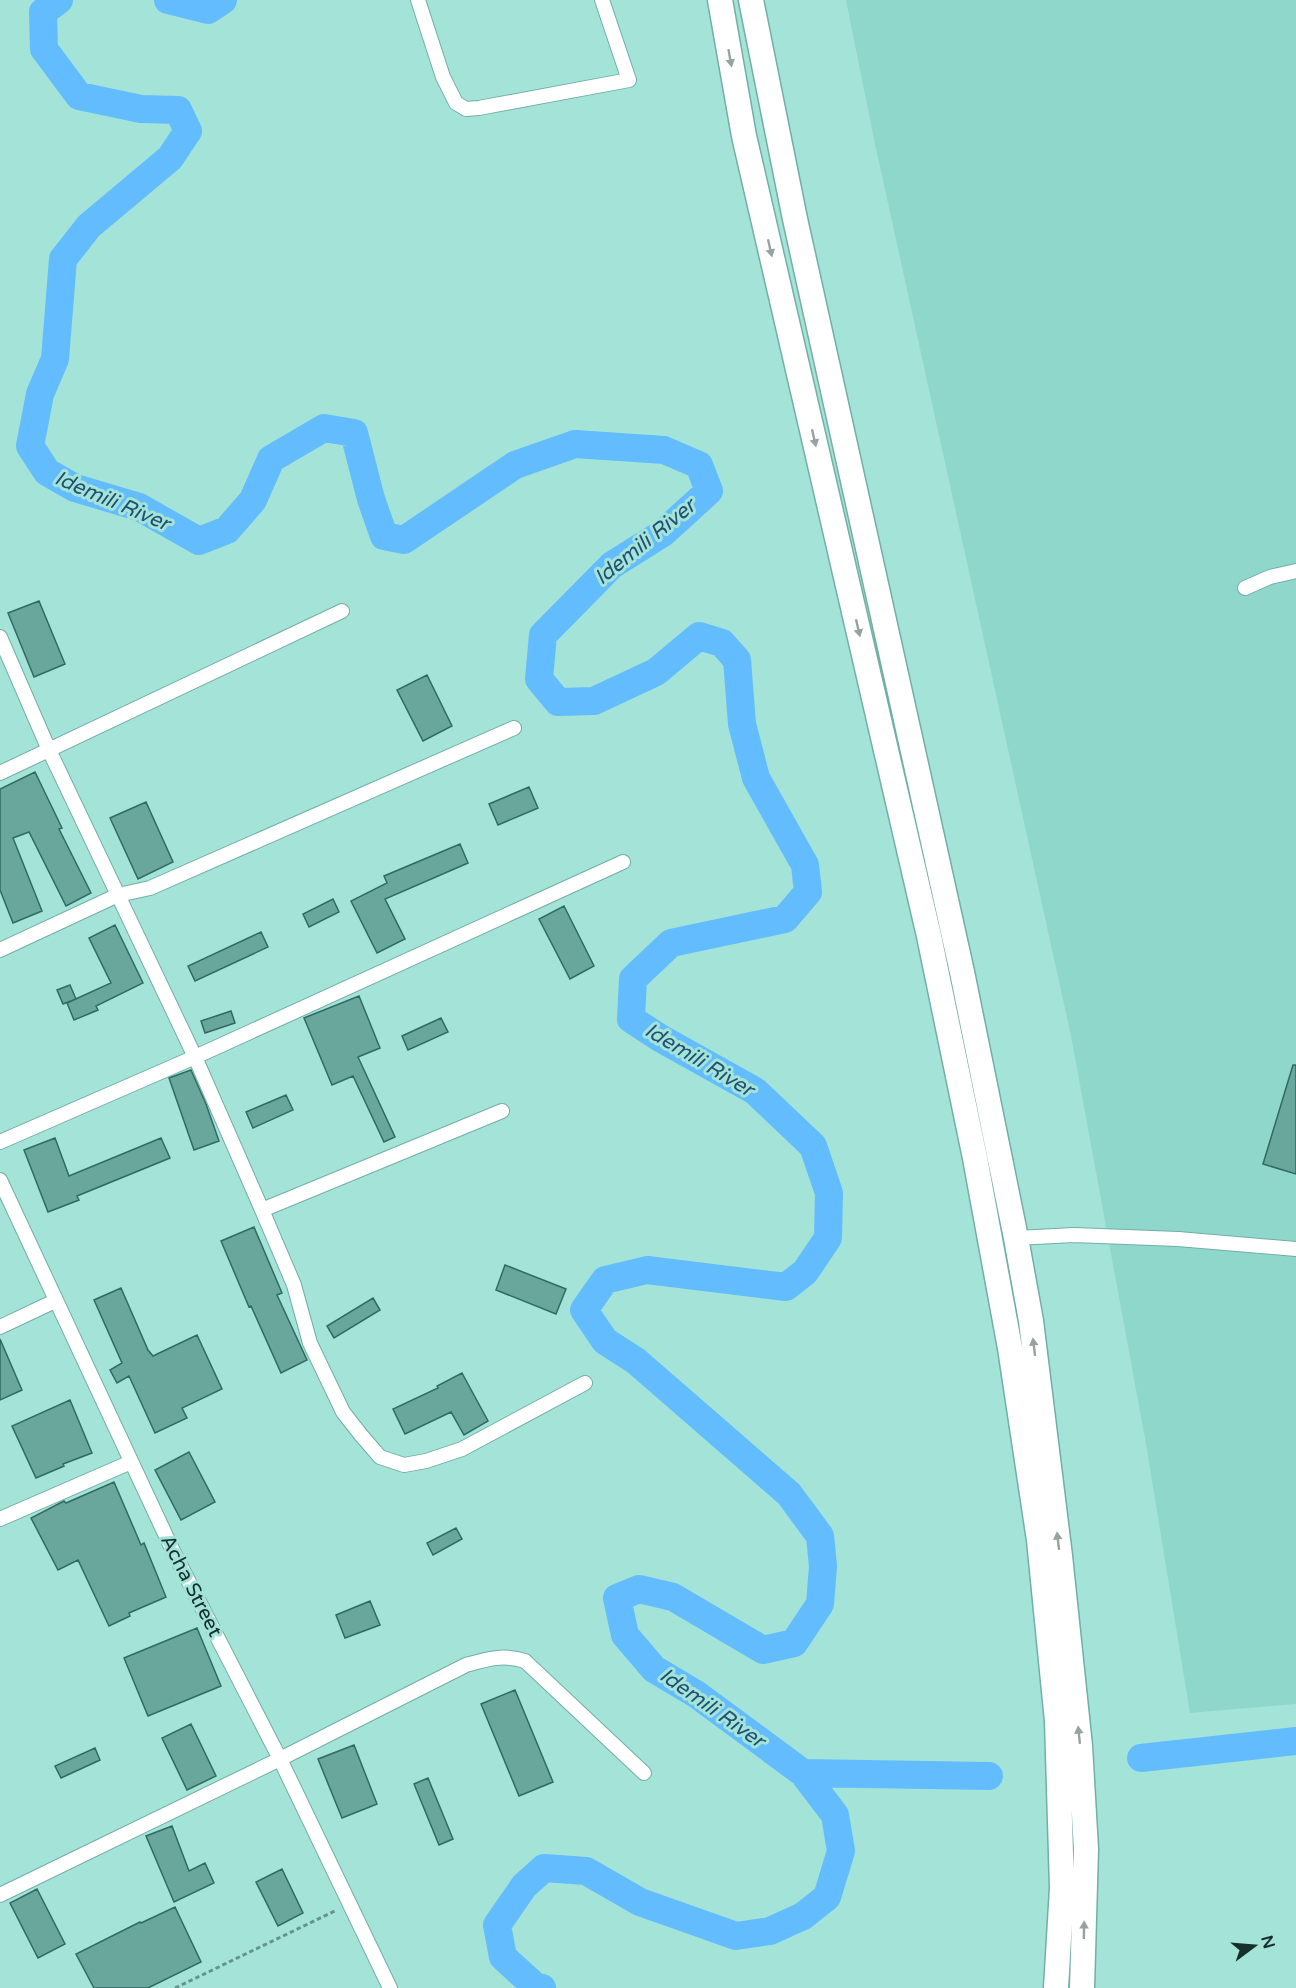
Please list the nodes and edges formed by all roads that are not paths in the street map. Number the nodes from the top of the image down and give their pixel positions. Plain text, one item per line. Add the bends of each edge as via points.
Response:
1 (418, 0) edge
2 (602, 0) edge
3 (720, 0) edge
4 (751, 0) edge
5 (1296, 571) edge
6 (1245, 588) dead end
7 (342, 611) dead end
8 (0, 637) edge
9 (514, 728) dead end
10 (49, 750) junction
11 (0, 773) edge
12 (623, 862) dead end
13 (118, 895) junction
14 (0, 950) edge
15 (195, 1057) junction
16 (502, 1111) dead end
17 (0, 1142) edge
18 (0, 1180) edge
19 (262, 1210) junction
20 (1016, 1238) junction
21 (1296, 1249) edge
22 (55, 1300) junction
23 (0, 1327) edge
24 (585, 1383) dead end
25 (131, 1462) junction
26 (0, 1519) edge
27 (280, 1759) junction
28 (644, 1773) dead end
29 (0, 1895) edge
30 (390, 1988) edge
31 (1056, 1988) edge
32 (1082, 1988) edge

1 - 2 street via 443,77 456,103 466,109 629,80
3 -> 31 highway via 744,136 929,936 1010,1348 1039,1540 1057,1721 1062,1888
4 - 20 highway via 795,219 960,960
5 - 6 street
7 - 10 street
8 - 10 street
9 - 13 street via 150,888
10 - 11 street
10 - 13 street
12 - 15 street
13 - 14 street
13 - 15 street
15 - 17 street
15 - 19 street
16 - 19 street
18 - 22 street, Acha Street
19 - 24 street via 294,1285 310,1343 343,1412 381,1457 404,1465 462,1449
20 - 21 street via 1074,1235 1178,1239
32 -> 20 highway via 1086,1849 1080,1746 1031,1322
22 - 23 street
22 - 25 street, Acha Street
25 - 26 street
25 - 27 street, Acha Street
27 - 28 street via 466,1665 512,1656 525,1661
27 - 29 street
27 - 30 street, Acha Street

